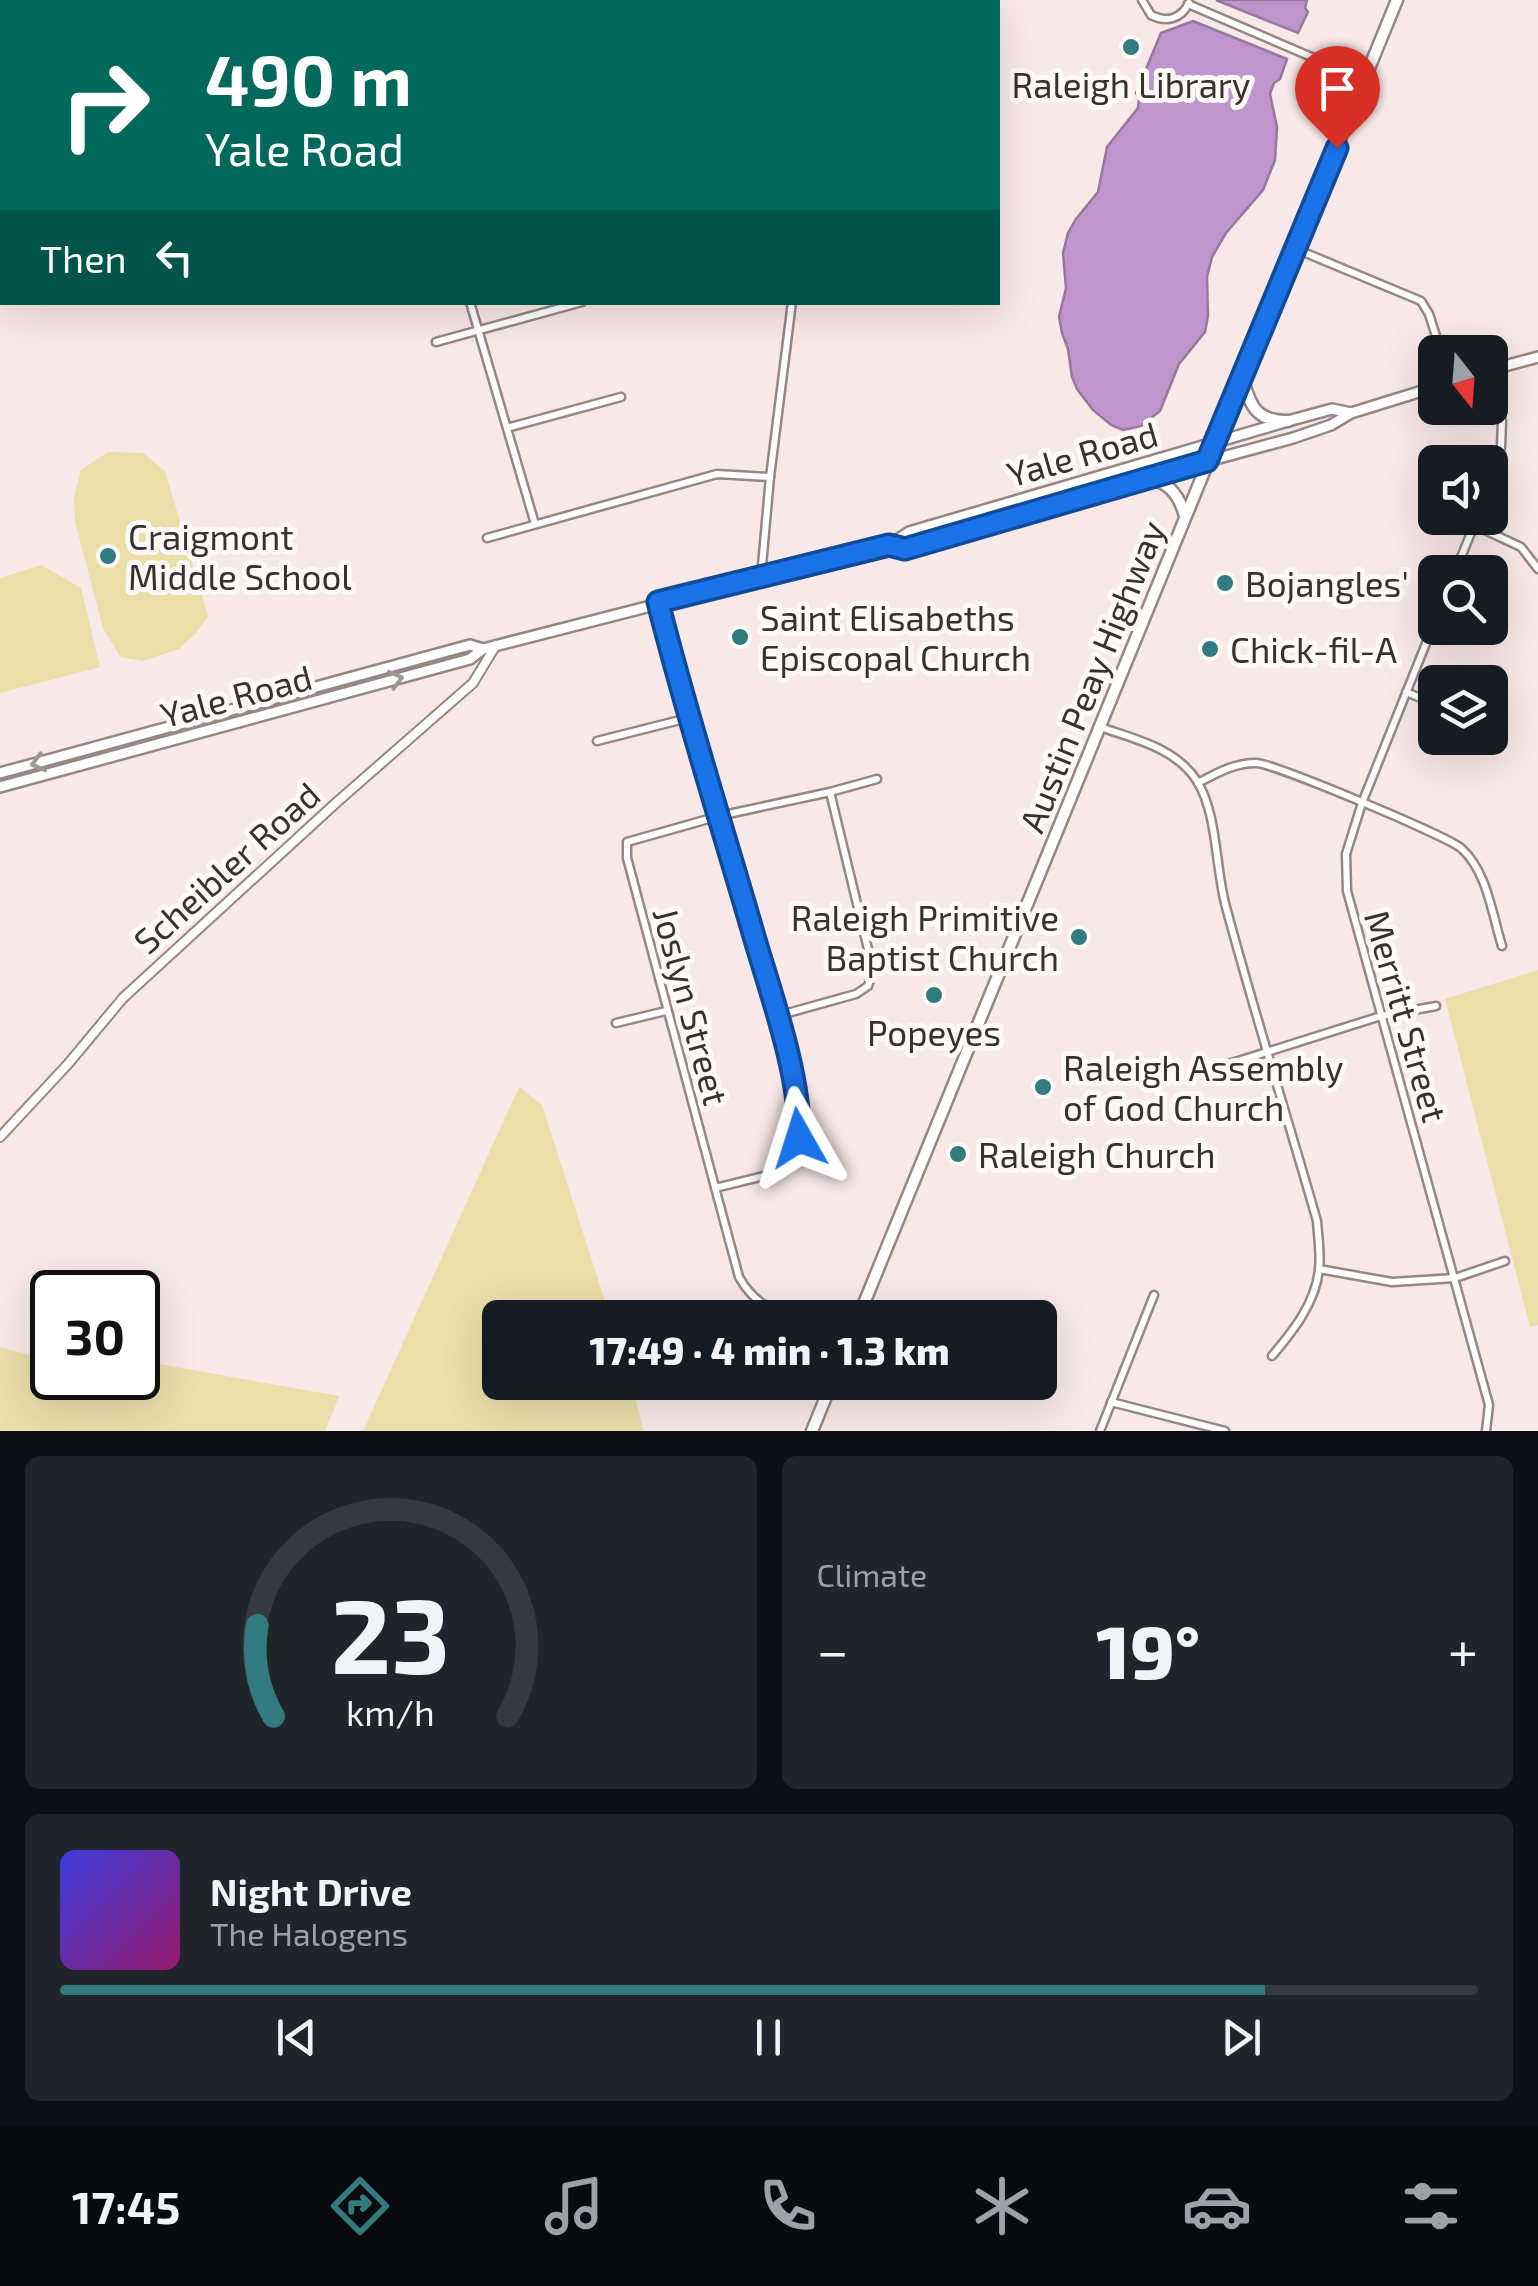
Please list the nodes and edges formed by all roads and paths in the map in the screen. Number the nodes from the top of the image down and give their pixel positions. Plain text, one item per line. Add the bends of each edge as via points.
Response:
1 (1142, 0) edge
2 (1397, 0) edge
3 (1189, 2) edge
4 (1364, 80) junction
5 (1296, 249) junction
6 (471, 305) edge
7 (571, 305) edge
8 (792, 305) edge
9 (478, 330) junction
10 (1436, 335) edge
11 (436, 342) dead end
12 (1538, 357) edge
13 (1508, 366) edge
14 (1242, 378) junction
15 (1418, 392) edge
16 (622, 397) dead end
17 (1351, 413) junction
18 (1288, 421) junction
19 (506, 428) junction
20 (1215, 443) junction
21 (1207, 461) junction
22 (770, 477) junction
23 (1145, 478) junction
24 (1185, 517) junction
25 (534, 524) junction
26 (1500, 535) edge
27 (487, 538) dead end
28 (889, 545) junction
29 (1538, 569) edge
30 (761, 577) junction
31 (658, 602) junction
32 (496, 645) junction
33 (1425, 645) edge
34 (483, 649) junction
35 (1406, 692) junction
36 (1418, 697) edge
37 (688, 718) junction
38 (1100, 727) junction
39 (598, 740) dead end
40 (0, 773) edge
41 (877, 779) dead end
42 (1198, 783) junction
43 (0, 788) edge
44 (830, 792) junction
45 (1362, 802) junction
46 (719, 816) junction
47 (1502, 946) dead end
48 (1436, 1006) dead end
49 (666, 1011) junction
50 (777, 1016) junction
51 (1381, 1016) junction
52 (616, 1023) dead end
53 (1268, 1052) junction
54 (1216, 1068) dead end
55 (0, 1137) edge
56 (715, 1188) junction
57 (1505, 1262) dead end
58 (1319, 1269) junction
59 (1454, 1278) junction
60 (1154, 1295) dead end
61 (757, 1300) edge
62 (865, 1300) edge
63 (1272, 1356) dead end
64 (825, 1400) edge
65 (1111, 1402) junction
66 (812, 1431) edge
67 (1100, 1431) edge
68 (1225, 1431) edge
69 (1486, 1431) edge

1 - 3 street via 1151,15 1165,20 1180,16
2 - 4 main road, Austin Peay Highway
3 - 4 street
4 - 5 main road, Austin Peay Highway
5 - 10 street via 1421,301
5 - 14 main road, Austin Peay Highway
6 - 9 street
7 - 9 street
8 - 22 street
9 - 11 street
9 - 19 street
12 - 13 main road
14 - 18 main road via 1258,413
14 - 20 main road, Austin Peay Highway
15 - 17 main road, Yale Road
16 - 19 street
17 - 18 main road, Yale Road via 1332,410
17 - 21 main road, Yale Road via 1331,426
18 - 20 main road, Yale Road
19 - 25 street
20 - 21 main road, Austin Peay Highway
20 - 28 main road, Yale Road via 909,532
21 - 23 main road, Yale Road
21 - 24 main road, Austin Peay Highway
22 - 25 street via 717,474
22 - 30 street
23 - 24 main road via 1168,484
23 - 28 main road, Yale Road via 905,549
24 - 38 main road, Austin Peay Highway
25 - 27 street
26 - 29 street
28 - 30 main road, Yale Road
30 - 31 main road, Yale Road
31 - 32 main road, Yale Road
31 - 37 street
32 - 34 main road, Yale Road
32 - 55 street, Scheibler Road via 472,684 123,998
33 - 35 street, Merritt Street
34 -> 40 main road, Yale Road via 470,645
43 -> 34 main road, Yale Road via 470,659
35 - 36 street
35 - 45 street, Merritt Street
37 - 39 street
37 - 46 street
38 - 42 street via 1160,748
38 - 62 main road, Austin Peay Highway
41 - 44 street
42 - 45 street via 1225,768 1258,763
42 - 53 street
44 - 46 street
44 - 50 street via 873,970 868,986 856,994
45 - 47 street via 1459,846 1478,868
45 - 51 street, Merritt Street via 1346,854 1347,891
46 - 49 street, Joslyn Street via 627,842
46 - 50 street
48 - 51 street
49 - 52 street
49 - 56 street, Joslyn Street
50 - 56 street via 800,1112 799,1138 768,1175
51 - 53 street
51 - 59 street, Merritt Street
53 - 54 street
53 - 58 street via 1317,1221
56 - 61 street, Joslyn Street via 739,1277
57 - 59 street
58 - 59 street via 1392,1282
58 - 63 street via 1312,1297
59 - 69 street, Merritt Street via 1489,1405
60 - 65 street
64 - 66 main road
65 - 67 street
65 - 68 street

